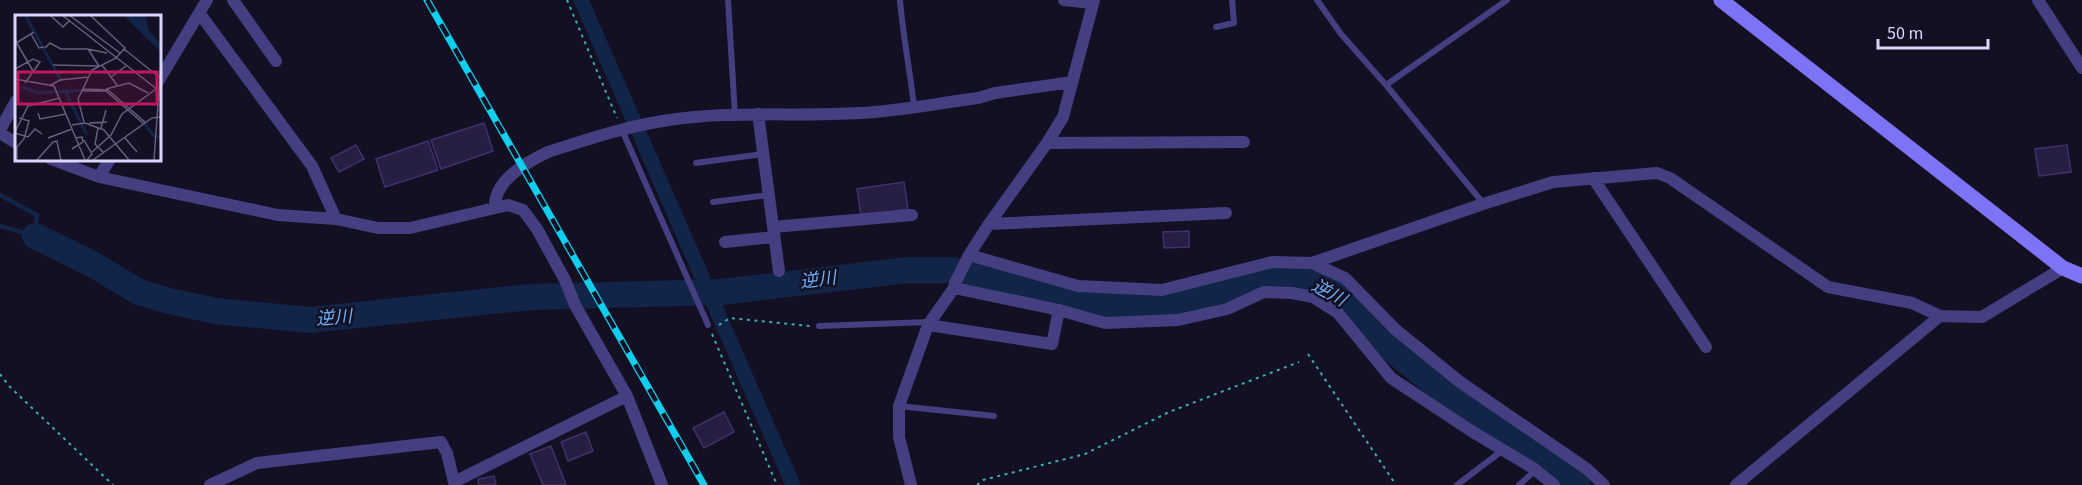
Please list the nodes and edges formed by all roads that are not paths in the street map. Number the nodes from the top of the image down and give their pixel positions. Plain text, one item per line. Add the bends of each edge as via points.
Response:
1 (207, 0) edge
2 (233, 0) edge
3 (728, 0) edge
4 (900, 0) edge
5 (1064, 0) edge
6 (1232, 0) edge
7 (1317, 0) edge
8 (1507, 0) edge
9 (1721, 0) edge
10 (2038, 0) edge
11 (1093, 2) edge
12 (200, 14) junction
13 (1216, 27) dead end
14 (276, 61) dead end
15 (2082, 68) edge
16 (160, 78) edge
17 (1072, 82) junction
18 (1386, 85) junction
19 (15, 103) edge
20 (914, 106) junction
21 (758, 114) junction
22 (735, 115) junction
23 (623, 129) junction
24 (0, 132) edge
25 (15, 142) edge
26 (1244, 142) dead end
27 (1047, 143) junction
28 (764, 154) junction
29 (54, 160) edge
30 (109, 160) edge
31 (696, 163) dead end
32 (99, 177) junction
33 (1593, 178) junction
34 (769, 195) junction
35 (713, 202) dead end
36 (1483, 204) junction
37 (495, 207) junction
38 (1226, 213) dead end
39 (912, 215) dead end
40 (336, 219) junction
41 (989, 224) junction
42 (774, 232) junction
43 (725, 242) dead end
44 (967, 260) junction
45 (1312, 263) junction
46 (2063, 268) junction
47 (779, 271) dead end
48 (2082, 276) edge
49 (955, 286) junction
50 (1059, 310) junction
51 (1940, 316) junction
52 (930, 323) junction
53 (819, 326) road end
54 (710, 328) road end
55 (1706, 347) dead end
56 (627, 396) junction
57 (898, 406) junction
58 (994, 416) dead end
59 (1503, 450) junction
60 (1536, 470) junction
61 (210, 485) edge
62 (662, 485) edge
63 (911, 485) edge
64 (1456, 485) edge
65 (1519, 485) edge
66 (1554, 485) edge
67 (1604, 485) edge
68 (1736, 485) edge

1 - 12 street
2 - 14 street
3 - 22 lane
4 - 20 lane
5 - 11 street
6 - 13 lane via 1234,23
7 - 18 lane
8 - 18 lane
9 - 46 street
10 - 15 street
11 - 17 street
12 - 16 street
12 - 40 street via 312,166
17 - 20 street
17 - 27 street via 1062,117
18 - 36 lane
19 - 24 street
20 - 21 street via 860,113
21 - 22 street
21 - 28 street
22 - 23 street via 665,120
23 - 37 street via 537,157 500,187
23 - 54 lane
24 - 25 street
26 - 27 street
27 - 41 street
28 - 31 lane
28 - 34 street
29 - 32 street
30 - 32 street
32 - 40 street via 278,215
33 - 36 street via 1553,182
33 - 51 street via 1657,173 1670,178 1828,287 1911,303
33 - 55 street
34 - 35 lane
34 - 42 street
36 - 45 street
37 - 40 street via 410,228 378,228
37 - 56 street via 508,205 523,210 537,229
38 - 41 street
39 - 42 street
41 - 44 street
42 - 43 street
42 - 47 street
44 - 45 street via 1078,286 1162,290 1272,262
44 - 49 street
45 - 67 street via 1346,278 1396,330 1460,382
46 - 48 street
46 - 51 street via 1982,317
49 - 50 street
49 - 52 street
50 - 52 street via 1052,344
50 - 59 street via 1104,323 1178,320 1227,309 1264,292 1313,297 1338,313 1391,378
51 - 68 street
52 - 53 lane
52 - 57 street
56 - 61 street via 454,482 441,442 257,463
56 - 62 street
57 - 58 lane
57 - 63 street via 898,437
59 - 60 street
59 - 64 lane
60 - 65 lane
60 - 66 street

